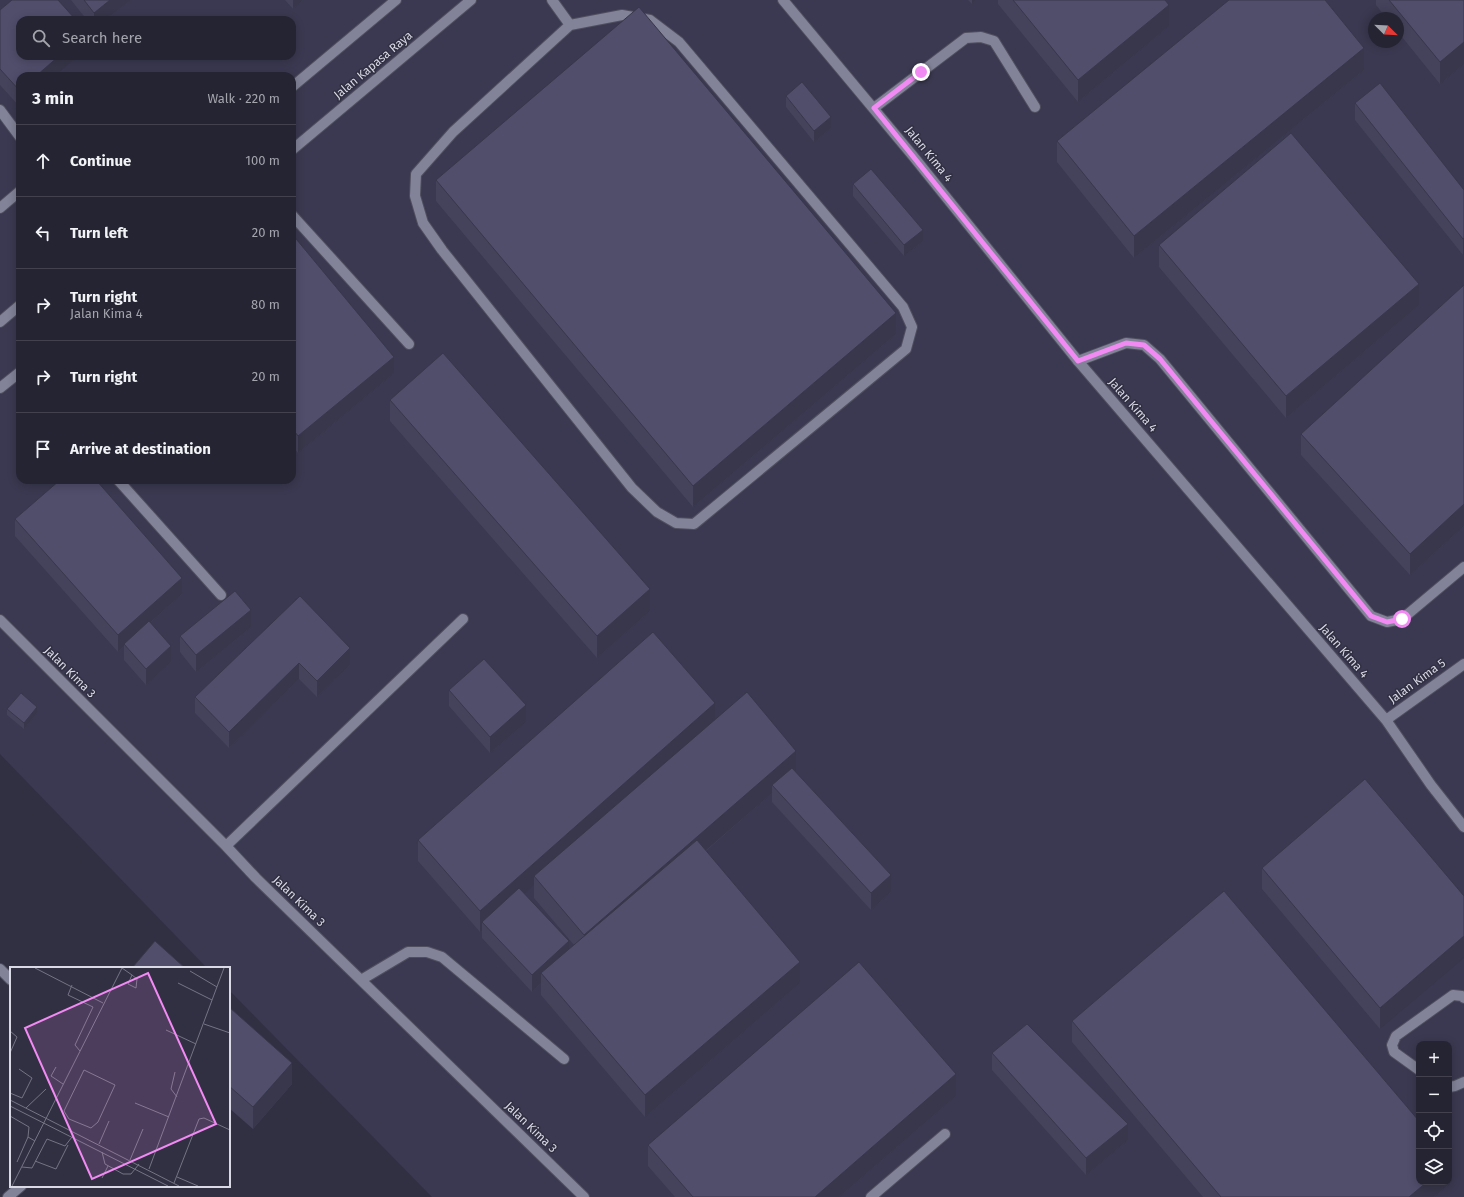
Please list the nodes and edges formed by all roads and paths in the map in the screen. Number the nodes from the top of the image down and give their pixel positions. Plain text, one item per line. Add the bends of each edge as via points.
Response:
1 (396, 0) edge
2 (471, 0) edge
3 (552, 0) edge
4 (782, 0) edge
5 (570, 25) junction
6 (296, 84) edge
7 (1035, 107) dead end
8 (874, 108) junction
9 (0, 110) edge
10 (16, 132) edge
11 (296, 147) edge
12 (16, 194) edge
13 (0, 208) edge
14 (296, 219) edge
15 (16, 308) edge
16 (0, 322) edge
17 (409, 344) dead end
18 (1078, 361) junction
19 (16, 375) edge
20 (0, 388) edge
21 (122, 484) edge
22 (1464, 567) edge
23 (222, 595) dead end
24 (463, 619) dead end
25 (0, 620) edge
26 (1464, 664) edge
27 (1386, 720) junction
28 (1464, 827) edge
29 (226, 846) junction
30 (0, 969) edge
31 (10, 979) edge
32 (361, 980) junction
33 (1464, 998) edge
34 (564, 1059) dead end
35 (1416, 1068) edge
36 (1464, 1082) edge
37 (1452, 1086) edge
38 (945, 1134) dead end
39 (19, 1187) edge
40 (8, 1197) edge
41 (584, 1197) edge
42 (871, 1197) edge

1 - 6 street
2 - 11 street, Jalan Kapasa Raya
3 - 5 street
4 - 8 street, Jalan Kima 4
5 - 5 street via 448,136 416,174 415,196 423,223 442,250 632,488 657,512 676,523 694,524 906,349 912,327 904,307 680,42 650,20 622,15
7 - 8 street via 994,41 980,36 966,38
8 - 18 street, Jalan Kima 4
9 - 10 street
12 - 13 street
14 - 17 street
15 - 16 street
18 - 22 street via 1126,343 1144,345 1149,349 1160,359 1371,616 1387,622 1402,619
18 - 27 street, Jalan Kima 4
19 - 20 street
21 - 23 street
24 - 29 street
25 - 29 street, Jalan Kima 3
26 - 27 street, Jalan Kima 5
27 - 28 street, Jalan Kima 4
29 - 32 street, Jalan Kima 3
30 - 31 street
32 - 34 street via 408,952 427,952 442,957
32 - 41 street, Jalan Kima 3
33 - 35 street via 1453,995 1396,1036 1392,1045 1394,1052
36 - 37 street
38 - 42 street
39 - 40 street

